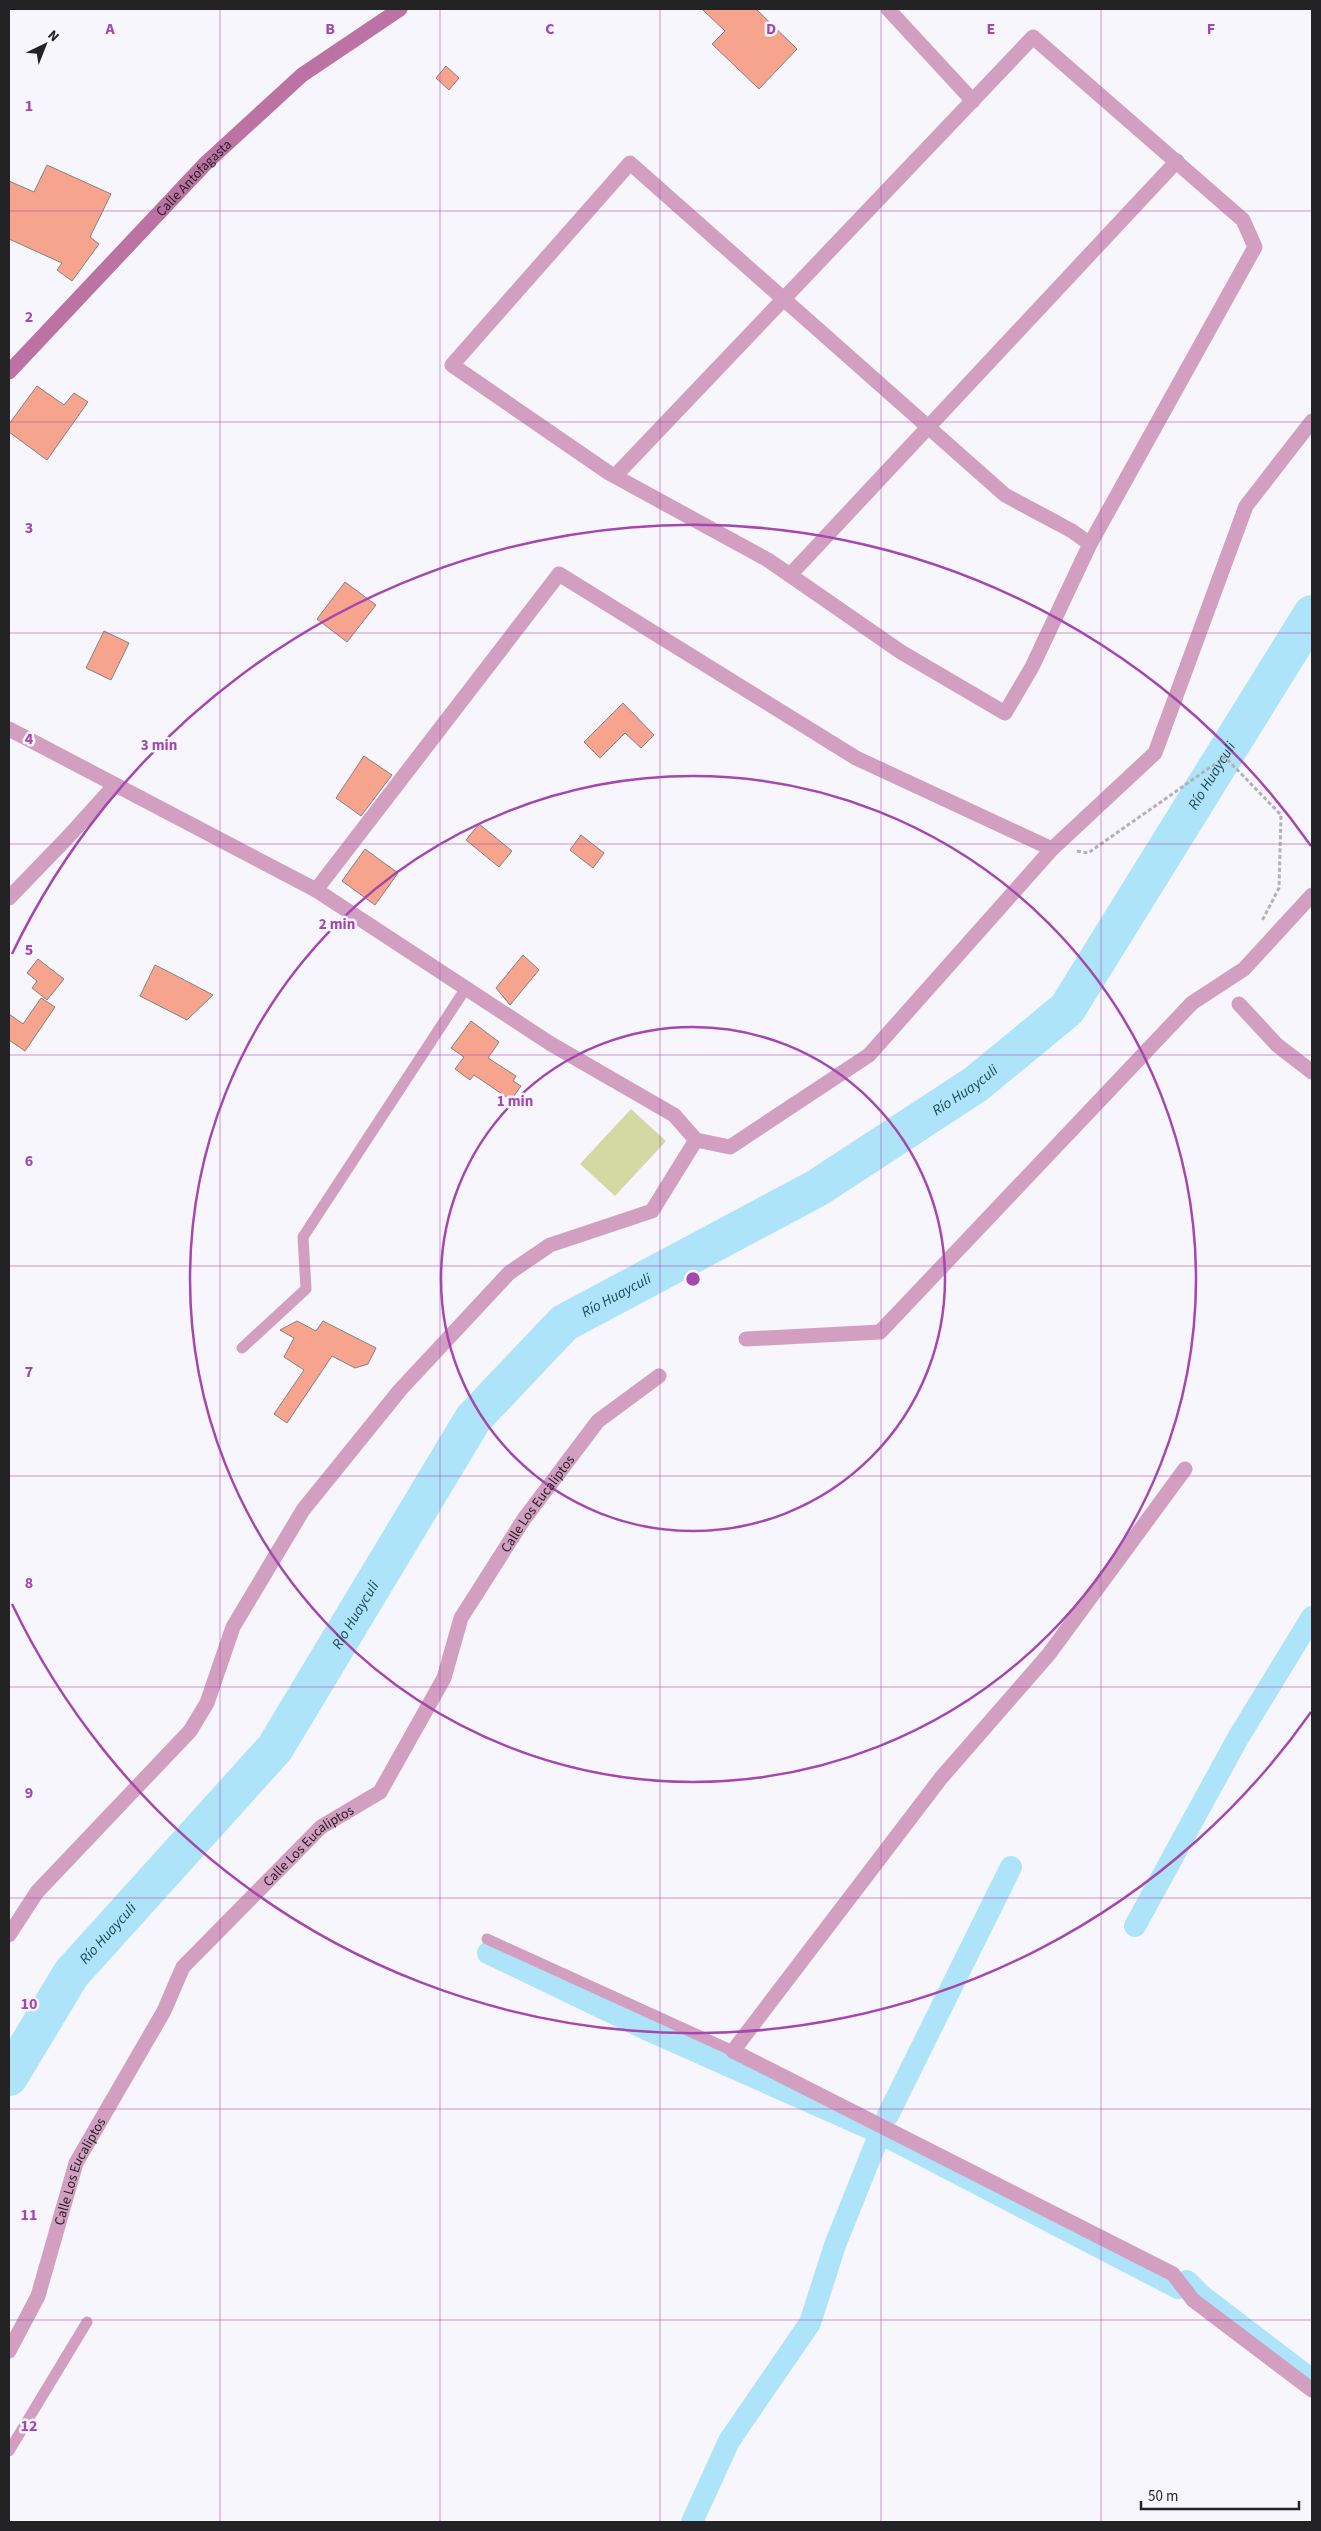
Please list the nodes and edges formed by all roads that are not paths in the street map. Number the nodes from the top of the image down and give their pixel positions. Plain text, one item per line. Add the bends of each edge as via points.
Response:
1 (400, 9) edge
2 (888, 9) edge
3 (973, 101) junction
4 (1177, 161) junction
5 (784, 300) junction
6 (9, 372) edge
7 (1312, 421) edge
8 (928, 429) junction
9 (615, 476) junction
10 (1090, 544) junction
11 (790, 575) junction
12 (9, 729) edge
13 (114, 786) junction
14 (1052, 849) junction
15 (316, 890) junction
16 (1312, 895) edge
17 (9, 898) edge
18 (466, 988) junction
19 (1238, 1004) dead end
20 (1312, 1072) edge
21 (696, 1140) junction
22 (746, 1339) dead end
23 (242, 1348) dead end
24 (659, 1376) dead end
25 (1185, 1469) dead end
26 (9, 1935) edge
27 (487, 1939) dead end
28 (733, 2051) junction
29 (87, 2322) dead end
30 (9, 2351) edge
31 (1312, 2390) edge
32 (9, 2451) edge

1 - 6 main road, Calle Antofagasta via 302,75 206,164
2 - 3 street
3 - 4 street via 1033,37
3 - 5 street
4 - 8 street
4 - 10 street via 1243,220 1255,247
5 - 8 street
5 - 9 street
5 - 9 street via 630,163 452,365
7 - 14 street via 1246,506 1155,753
8 - 10 street via 1005,495 1072,530
8 - 11 street
9 - 11 street
10 - 11 street via 1032,667 1005,713 901,652
12 - 13 street
13 - 15 street
13 - 17 street
14 - 15 street via 856,758 560,574
14 - 21 street via 869,1055 730,1147
15 - 18 street
16 - 22 street via 1244,969 1192,1003 880,1332
18 - 21 street via 551,1044 674,1115
18 - 23 lane via 303,1237 306,1289
19 - 20 street via 1277,1045
21 - 26 street via 652,1212 550,1245 509,1273 400,1390 303,1510 233,1627 207,1702 190,1731 37,1892
24 - 30 street, Calle Los Eucaliptos via 598,1421 524,1519 461,1618 444,1678 380,1792 321,1827 183,1968 164,2011 76,2163 38,2296
25 - 28 street via 1049,1654 941,1778
27 - 28 lane
28 - 31 street via 1174,2274 1193,2300
29 - 32 lane

